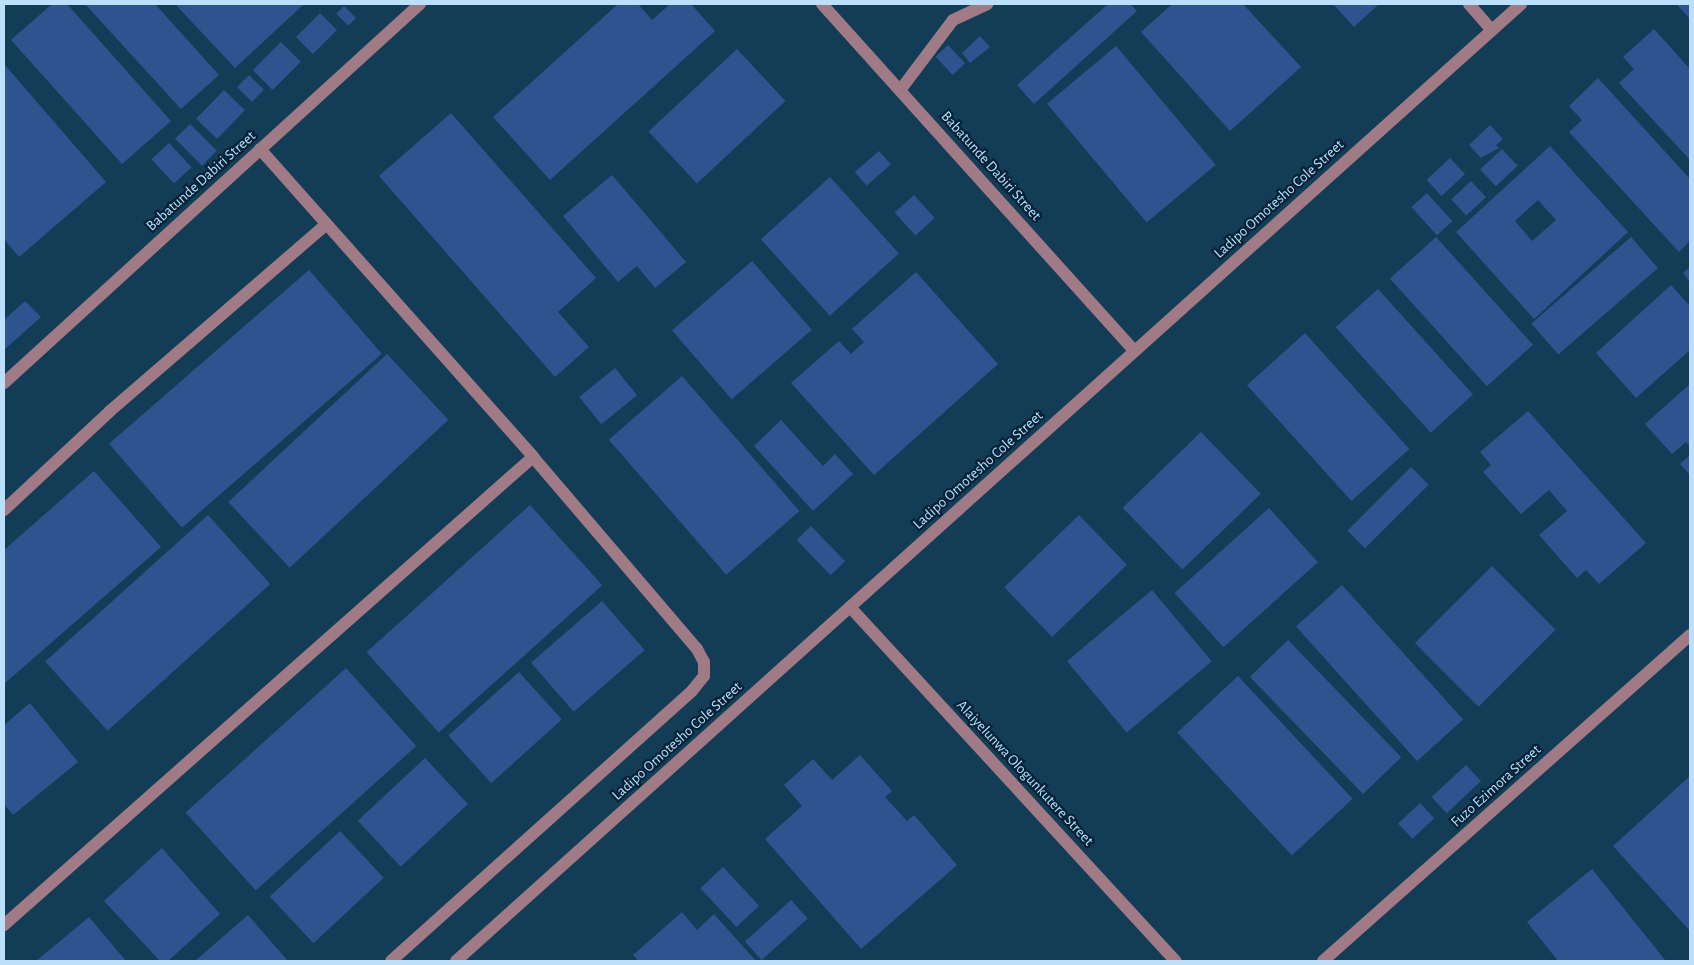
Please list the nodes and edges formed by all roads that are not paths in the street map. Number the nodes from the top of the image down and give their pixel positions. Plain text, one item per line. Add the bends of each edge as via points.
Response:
1 (420, 4) edge
2 (822, 4) edge
3 (987, 4) edge
4 (1469, 4) edge
5 (1521, 4) edge
6 (1492, 30) junction
7 (901, 89) junction
8 (260, 149) junction
9 (327, 224) junction
10 (1134, 351) junction
11 (4, 383) edge
12 (533, 457) junction
13 (4, 510) edge
14 (850, 607) junction
15 (1690, 635) edge
16 (4, 925) edge
17 (391, 961) edge
18 (456, 961) edge
19 (1175, 961) edge
20 (1323, 961) edge

1 - 8 street, Babatunde Dabiri Street
2 - 7 street, Babatunde Dabiri Street
3 - 7 street via 954,20
4 - 6 street
5 - 6 street, Ladipo Omotesho Cole Street
6 - 10 street, Ladipo Omotesho Cole Street
7 - 10 street, Babatunde Dabiri Street
8 - 9 street
8 - 11 street, Babatunde Dabiri Street
9 - 12 street
9 - 13 street via 110,411
10 - 14 street, Ladipo Omotesho Cole Street
12 - 16 street
12 - 17 street via 697,649 704,662 704,676 692,691
14 - 18 street, Ladipo Omotesho Cole Street
14 - 19 street, Alaiyelunwa Ologunkutere Street
15 - 20 street, Fuzo Ezimora Street

